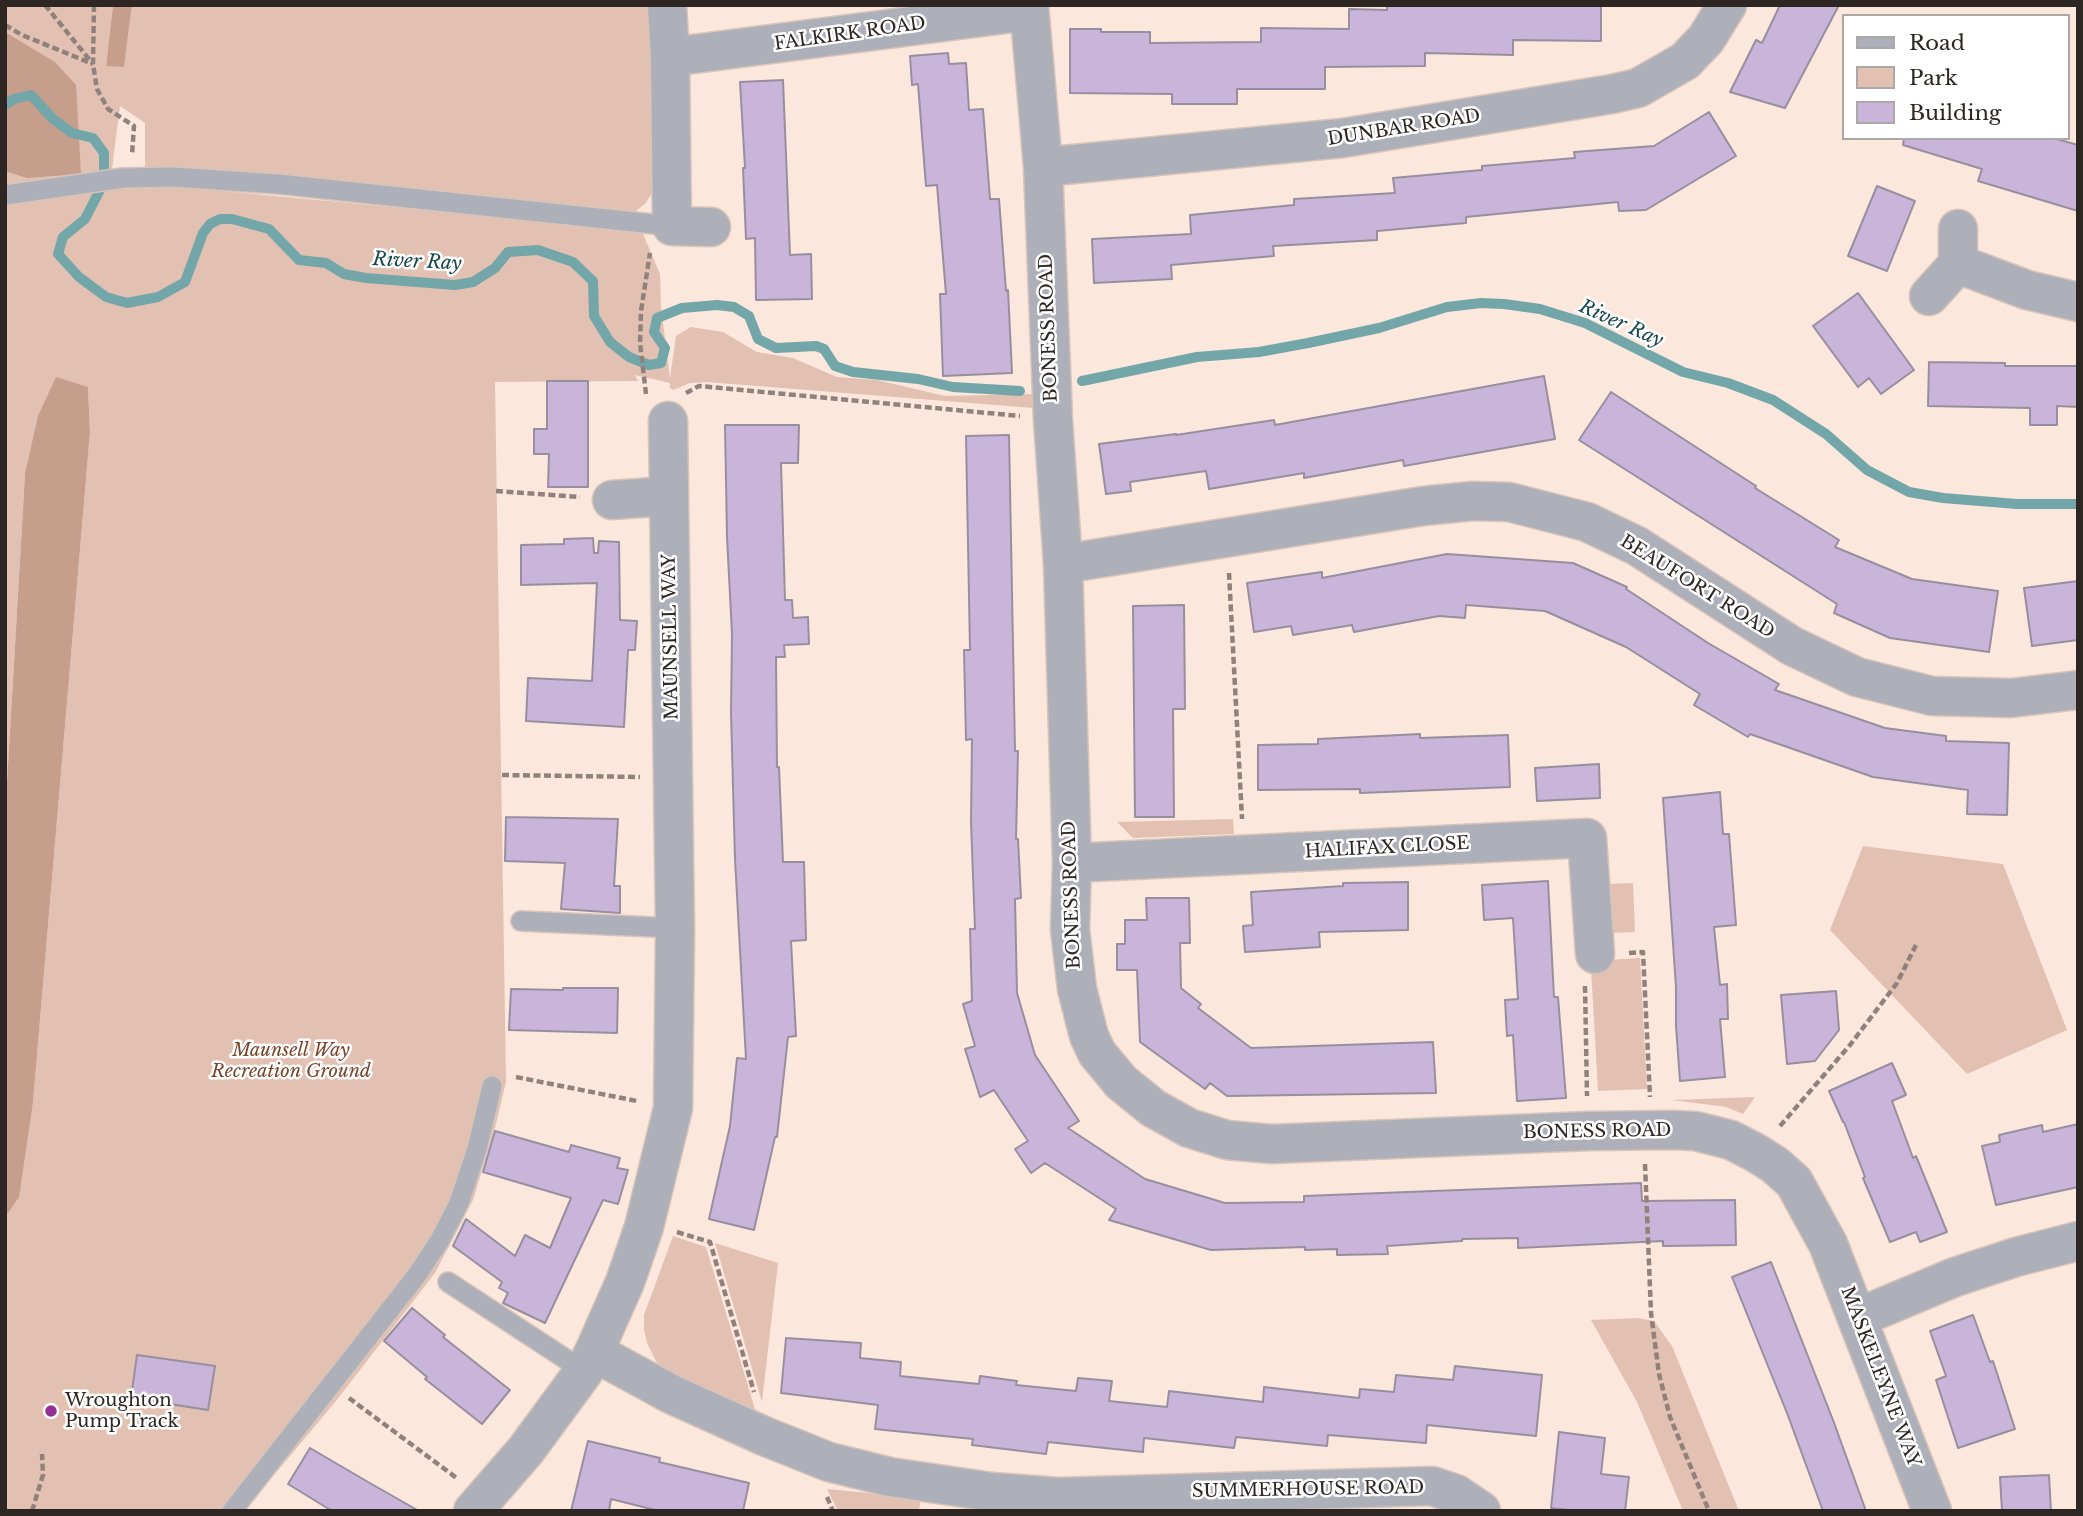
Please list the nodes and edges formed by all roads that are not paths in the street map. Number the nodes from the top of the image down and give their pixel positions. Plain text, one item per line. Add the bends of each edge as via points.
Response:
1 (667, 5) edge
2 (1727, 5) edge
3 (1029, 8) edge
4 (670, 57) junction
5 (1043, 167) junction
6 (5, 195) edge
7 (663, 226) junction
8 (711, 227) dead end
9 (1929, 296) dead end
10 (2078, 303) edge
11 (668, 421) road end
12 (669, 496) junction
13 (612, 500) road end
14 (1063, 564) junction
15 (2078, 690) edge
16 (1072, 863) junction
17 (522, 921) dead end
18 (675, 928) junction
19 (1595, 954) road end
20 (492, 1086) road end
21 (2078, 1241) edge
22 (1828, 1244) joint
23 (448, 1282) dead end
24 (1857, 1318) junction
25 (589, 1362) junction
26 (1171, 1502) edge
27 (478, 1504) edge
28 (232, 1511) edge
29 (1481, 1511) edge
30 (1932, 1511) edge

1 - 4 street
2 - 5 street, DUNBAR ROAD via 1706,39 1685,61 1638,88 1343,138
3 - 4 street, FALKIRK ROAD
3 - 5 street, BONESS ROAD
4 - 7 street
5 - 14 street, BONESS ROAD
6 - 7 lane via 173,177
7 - 8 street
9 - 10 street via 1958,247 2027,290
11 - 12 street, MAUNSELL WAY
12 - 13 street
12 - 18 street, MAUNSELL WAY
14 - 15 street, BEAUFORT ROAD via 1423,506 1509,502 1587,522 1637,546 1791,646 1857,677 1932,696 2011,698
14 - 16 street, BONESS ROAD
16 - 19 street, HALIFAX CLOSE via 1587,838
16 - 22 street, BONESS ROAD via 1073,968 1089,1036 1097,1054 1121,1082 1172,1120 1227,1140 1272,1144 1695,1131 1731,1140 1775,1165 1794,1182
17 - 18 lane
18 - 25 street, MAUNSELL WAY via 673,1108 644,1227
20 - 28 lane via 477,1149 440,1240
21 - 24 street via 1955,1277
22 - 24 street, MASKELEYNE WAY
23 - 25 lane
24 - 30 street, MASKELEYNE WAY
25 - 26 street, SUMMERHOUSE ROAD via 858,1471 964,1489
25 - 27 street, MAUNSELL WAY via 526,1450
26 - 29 street, SUMMERHOUSE ROAD via 1432,1486 1456,1494

